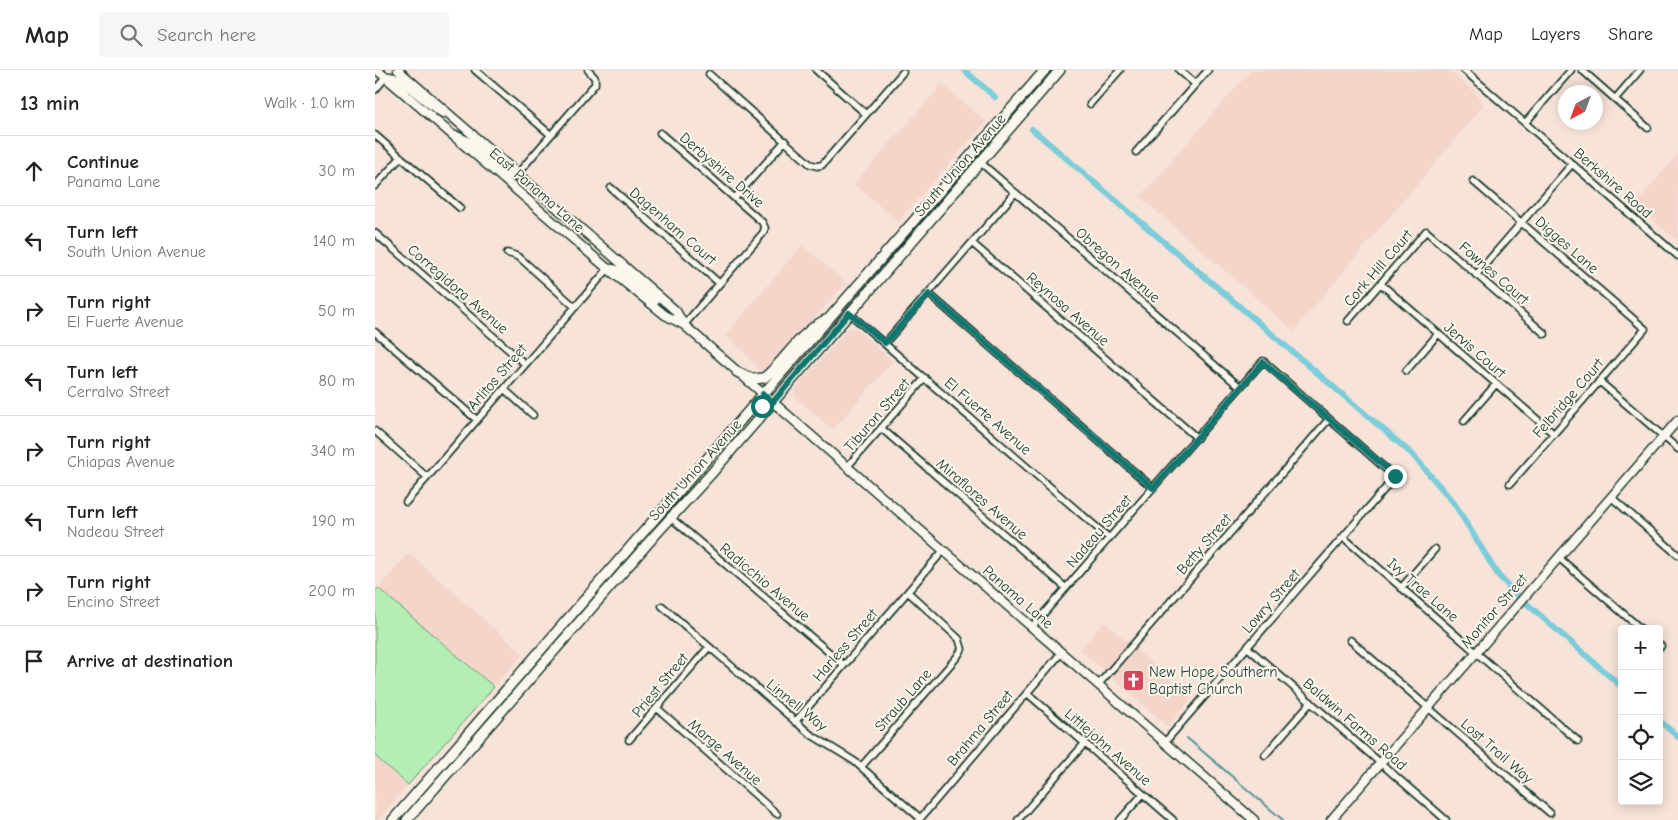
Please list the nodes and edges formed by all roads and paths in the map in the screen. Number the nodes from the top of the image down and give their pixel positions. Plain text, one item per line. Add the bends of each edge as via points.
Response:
1 (377, 70) edge
2 (397, 70) edge
3 (475, 70) edge
4 (588, 70) edge
5 (816, 70) edge
6 (1045, 70) edge
7 (1060, 70) edge
8 (1120, 70) edge
9 (1179, 70) edge
10 (1208, 70) edge
11 (1464, 70) edge
12 (1571, 70) edge
13 (1582, 70) edge
14 (1640, 70) edge
15 (903, 72) dead end
16 (709, 74) dead end
17 (386, 78) junction
18 (1195, 84) junction
19 (375, 90) edge
20 (1615, 99) junction
21 (1090, 104) dead end
22 (866, 114) junction
23 (454, 118) junction
24 (1525, 123) junction
25 (1648, 128) dead end
26 (660, 133) dead end
27 (375, 135) edge
28 (453, 135) junction
29 (551, 135) junction
30 (785, 141) junction
31 (1136, 152) dead end
32 (401, 157) junction
33 (980, 162) junction
34 (1572, 164) junction
35 (517, 173) junction
36 (1473, 180) dead end
37 (375, 186) edge
38 (611, 188) dead end
39 (1015, 193) junction
40 (735, 198) junction
41 (460, 208) dead end
42 (1522, 222) junction
43 (1426, 231) joint
44 (375, 234) edge
45 (972, 243) junction
46 (507, 253) dead end
47 (1678, 256) edge
48 (608, 269) junction
49 (1476, 275) junction
50 (719, 283) junction
51 (1381, 284) junction
52 (929, 294) junction
53 (849, 295) junction
54 (575, 307) junction
55 (673, 308) junction
56 (849, 313) junction
57 (830, 318) junction
58 (1348, 321) dead end
59 (684, 325) junction
60 (1645, 329) joint
61 (375, 332) edge
62 (816, 333) junction
63 (1438, 334) junction
64 (1545, 334) dead end
65 (885, 343) junction
66 (820, 347) junction
67 (525, 364) junction
68 (1406, 371) dead end
69 (737, 372) junction
70 (925, 378) junction
71 (1599, 381) junction
72 (1496, 384) junction
73 (1240, 387) junction
74 (503, 389) junction
75 (763, 394) junction
76 (773, 402) junction
77 (533, 415) dead end
78 (1329, 419) junction
79 (477, 420) junction
80 (1678, 420) edge
81 (1463, 421) dead end
82 (881, 428) junction
83 (375, 431) edge
84 (1553, 434) junction
85 (1663, 437) junction
86 (1197, 438) junction
87 (1678, 450) edge
88 (730, 452) junction
89 (847, 468) junction
90 (427, 477) junction
91 (1510, 484) dead end
92 (1153, 488) junction
93 (1611, 497) junction
94 (406, 502) dead end
95 (671, 518) junction
96 (1343, 537) junction
97 (1109, 538) junction
98 (1435, 549) dead end
99 (943, 551) junction
100 (1678, 555) edge
101 (1559, 557) junction
102 (1066, 588) junction
103 (1401, 588) junction
104 (908, 592) junction
105 (662, 606) dead end
106 (565, 623) junction
107 (1636, 625) edge
108 (1032, 627) junction
109 (1350, 640) dead end
110 (709, 647) junction
111 (1247, 647) junction
112 (1476, 652) junction
113 (1061, 653) junction
114 (844, 665) junction
115 (534, 674) junction
116 (516, 679) junction
117 (1098, 685) junction
118 (1027, 693) junction
119 (1311, 702) junction
120 (657, 708) junction
121 (1428, 708) junction
122 (795, 722) junction
123 (492, 723) junction
124 (629, 740) dead end
125 (1578, 741) dead end
126 (1165, 742) junction
127 (1085, 743) junction
128 (1265, 755) dead end
129 (1380, 763) junction
130 (861, 767) junction
131 (1143, 794) junction
132 (777, 814) dead end
133 (1550, 814) dead end
134 (919, 819) edge
135 (1444, 819) edge
136 (393, 820) edge
137 (407, 820) edge
138 (1018, 820) edge
139 (1120, 820) edge
140 (1173, 820) edge
141 (1254, 820) edge
142 (1331, 820) edge

1 - 17 main road, East Panama Lane
2 - 23 main road, East Panama Lane
3 - 29 street
4 - 29 street via 595,78 595,84
5 - 22 street
6 - 53 main road, South Union Avenue
7 - 33 main road, South Union Avenue
8 - 21 street
9 - 18 street
10 - 18 street
11 - 24 street, Berkshire Road
12 - 24 street
13 - 20 street
14 - 20 street
15 - 22 street
16 - 30 street
17 - 19 street
17 - 23 main road via 401,80 432,107
17 - 28 main road, East Panama Lane
18 - 31 street
20 - 25 street
22 - 30 street via 822,165 811,164
23 - 35 main road, East Panama Lane
24 - 34 street, Berkshire Road
26 - 40 street, Derbyshire Drive
27 - 32 street
28 - 35 main road via 472,143 508,174 513,176
28 - 48 main road, East Panama Lane
29 - 35 street
30 - 40 street
32 - 37 street
32 - 41 street
33 - 39 street, Obregon Avenue
33 - 56 main road, South Union Avenue
34 - 42 street
34 - 47 street, Berkshire Road
35 - 55 main road, East Panama Lane
36 - 42 street, Digges Lane
38 - 50 street, Dagenham Court
39 - 45 street
39 - 73 street, Obregon Avenue
40 - 50 street, Derbyshire Drive via 765,228
42 - 49 street
42 - 60 street, Digges Lane
43 - 49 street, Fownes Court
43 - 51 street, Cork Hill Court
44 - 67 street, Corregidora Avenue
45 - 52 street
45 - 86 street, Reynosa Avenue
46 - 54 street via 520,258
48 - 54 street, Arlitos Street
48 - 55 main road via 619,270 656,301
48 - 59 main road, East Panama Lane via 665,315
49 - 64 street, Fownes Court
50 - 59 street
51 - 58 street, Cork Hill Court
51 - 63 street, Jervis Court
52 - 65 street
52 - 92 street
53 - 57 main road, South Union Avenue
53 - 66 main road via 851,302 827,330
54 - 67 street, Arlitos Street
55 - 59 main road, East Panama Lane
56 - 65 street, El Fuerte Avenue
56 - 66 main road, South Union Avenue
57 - 62 main road, South Union Avenue
57 - 69 main road via 803,335 764,378 753,379
59 - 69 main road, East Panama Lane
60 - 71 street, Felbridge Court
61 - 79 street
62 - 75 main road, South Union Avenue
62 - 76 main road via 811,348 776,389
63 - 68 street
63 - 72 street, Jervis Court
65 - 70 street, El Fuerte Avenue
66 - 76 main road, South Union Avenue
67 - 74 street, Arlitos Street
69 - 75 main road, East Panama Lane
70 - 82 street, Tiburon Street
70 - 97 street, El Fuerte Avenue
71 - 84 street, Felbridge Court
71 - 85 street
72 - 81 street
72 - 84 street, Jervis Court
73 - 78 street, Nadeau Street via 1263,362
73 - 86 street, Nadeau Street
74 - 77 street
74 - 79 street, Arlitos Street
75 - 76 main road, Panama Lane
75 - 88 main road via 765,401 741,430
75 - 106 main road, South Union Avenue
76 - 88 main road, South Union Avenue
76 - 89 main road, Panama Lane
78 - 96 street, Lowry Street via 1395,476
78 - 117 street, Betty Street
79 - 90 street, Arlitos Street
80 - 85 main road, Monitor Street
82 - 89 street, Tiburon Street
82 - 102 street, Miraflores Avenue
83 - 90 street
84 - 91 street, Felbridge Court
85 - 87 street
85 - 93 main road, Monitor Street
86 - 92 street, Nadeau Street
88 - 95 main road, South Union Avenue
89 - 99 main road, Panama Lane
90 - 94 street, Arlitos Street
92 - 97 street, Nadeau Street
93 - 100 street
93 - 101 main road, Monitor Street
95 - 114 street, Radicchio Avenue
95 - 115 main road, South Union Avenue
96 - 103 street, Ivy Trae Lane
96 - 111 street, Lowry Street
97 - 102 street, Nadeau Street
98 - 103 street
99 - 104 street, Harless Street
99 - 108 main road, Panama Lane
101 - 107 street
101 - 112 main road, Monitor Street
102 - 108 street, Nadeau Street
103 - 112 street, Ivy Trae Lane
104 - 114 street, Harless Street
104 - 130 street, Straub Lane via 959,639 962,649
105 - 110 street, Linnell Way
106 - 115 main road via 564,630 535,665
106 - 116 main road, South Union Avenue
108 - 113 main road, Panama Lane
109 - 121 street, Lost Trail Way
110 - 120 street, Priest Street
110 - 122 street, Linnell Way
111 - 119 street, Baldwin Farms Road
111 - 126 street, Lowry Street
112 - 121 main road, Monitor Street
112 - 125 street, Ivy Trae Lane
113 - 117 main road, Panama Lane
113 - 118 street, Brahma Street
114 - 122 street, Harless Street
115 - 123 main road, South Union Avenue
116 - 123 main road via 517,686 491,715
116 - 136 main road, South Union Avenue
117 - 126 main road, Panama Lane
118 - 127 street, Littlejohn Avenue
118 - 134 street, Brahma Street
119 - 128 street
119 - 129 street, Baldwin Farms Road
120 - 124 street, Priest Street
120 - 132 street, Marge Avenue
121 - 129 main road, Monitor Street
121 - 133 street, Lost Trail Way
122 - 130 street, Linnell Way
123 - 137 main road, South Union Avenue
126 - 141 main road, Panama Lane
127 - 131 street, Littlejohn Avenue
127 - 138 street
129 - 135 street, Baldwin Farms Road
129 - 142 main road, Monitor Street
130 - 134 street, Linnell Way
131 - 139 street
131 - 140 street, Littlejohn Avenue

